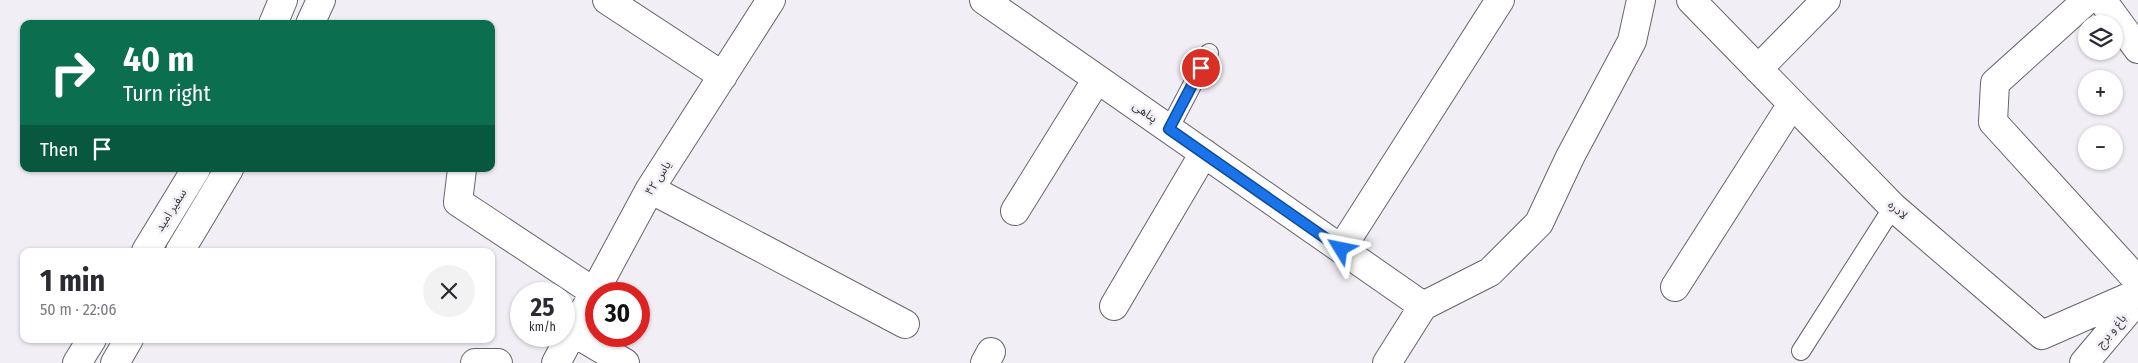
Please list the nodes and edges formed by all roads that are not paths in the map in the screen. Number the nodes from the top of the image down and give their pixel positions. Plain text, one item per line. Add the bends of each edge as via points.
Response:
1 (283, 0) edge
2 (322, 0) edge
3 (607, 0) edge
4 (771, 0) edge
5 (984, 0) edge
6 (1500, 0) edge
7 (1641, 0) edge
8 (1691, 0) edge
9 (1826, 0) edge
10 (2087, 0) edge
11 (2102, 0) edge
12 (275, 20) edge
13 (312, 20) edge
14 (2138, 49) edge
15 (1209, 53) dead end
16 (1758, 69) junction
17 (723, 76) junction
18 (1097, 79) junction
19 (1792, 104) junction
20 (1169, 129) junction
21 (1204, 153) junction
22 (194, 172) edge
23 (227, 172) edge
24 (462, 172) edge
25 (650, 189) junction
26 (1893, 207) junction
27 (1015, 212) dead end
28 (148, 248) edge
29 (182, 248) edge
30 (1341, 249) junction
31 (2138, 281) edge
32 (599, 282) edge
33 (585, 286) edge
34 (1675, 287) dead end
35 (2138, 293) edge
36 (2138, 299) edge
37 (1114, 306) dead end
38 (1423, 306) junction
39 (585, 309) edge
40 (905, 324) dead end
41 (575, 328) edge
42 (575, 333) edge
43 (90, 343) edge
44 (127, 343) edge
45 (565, 347) edge
46 (1801, 351) dead end
47 (77, 363) edge
48 (115, 363) edge
49 (476, 363) edge
50 (498, 363) edge
51 (556, 363) edge
52 (625, 363) edge
53 (1387, 363) edge
54 (2084, 363) edge

1 - 12 street
2 - 13 street
3 - 17 street
4 - 17 street, یاس ۴۲
5 - 18 street, پناهی
6 - 30 street
7 - 38 street via 1632,41 1539,223 1490,272
8 - 16 street, لادره
9 - 16 street
10 - 31 street via 1996,84 1993,122
11 - 14 street
15 - 20 lane
16 - 19 street, لادره
17 - 25 street, یاس ۴۲
18 - 20 street, پناهی
18 - 27 street
19 - 26 street, لادره
19 - 34 street
20 - 21 street, پناهی
21 - 30 street, پناهی
21 - 37 street
22 - 28 street, سفیر امید
23 - 29 street
24 - 33 street via 458,202
25 - 32 street, یاس ۴۲
25 - 40 street
26 - 35 street, لادره via 2042,335
26 - 46 lane
30 - 38 street, پناهی
36 - 54 street, باغ و برج
38 - 53 street
39 - 41 street, یاس ۴۲
42 - 52 street
43 - 47 street
44 - 48 street
45 - 51 street, یاس ۴۲
49 - 50 street

